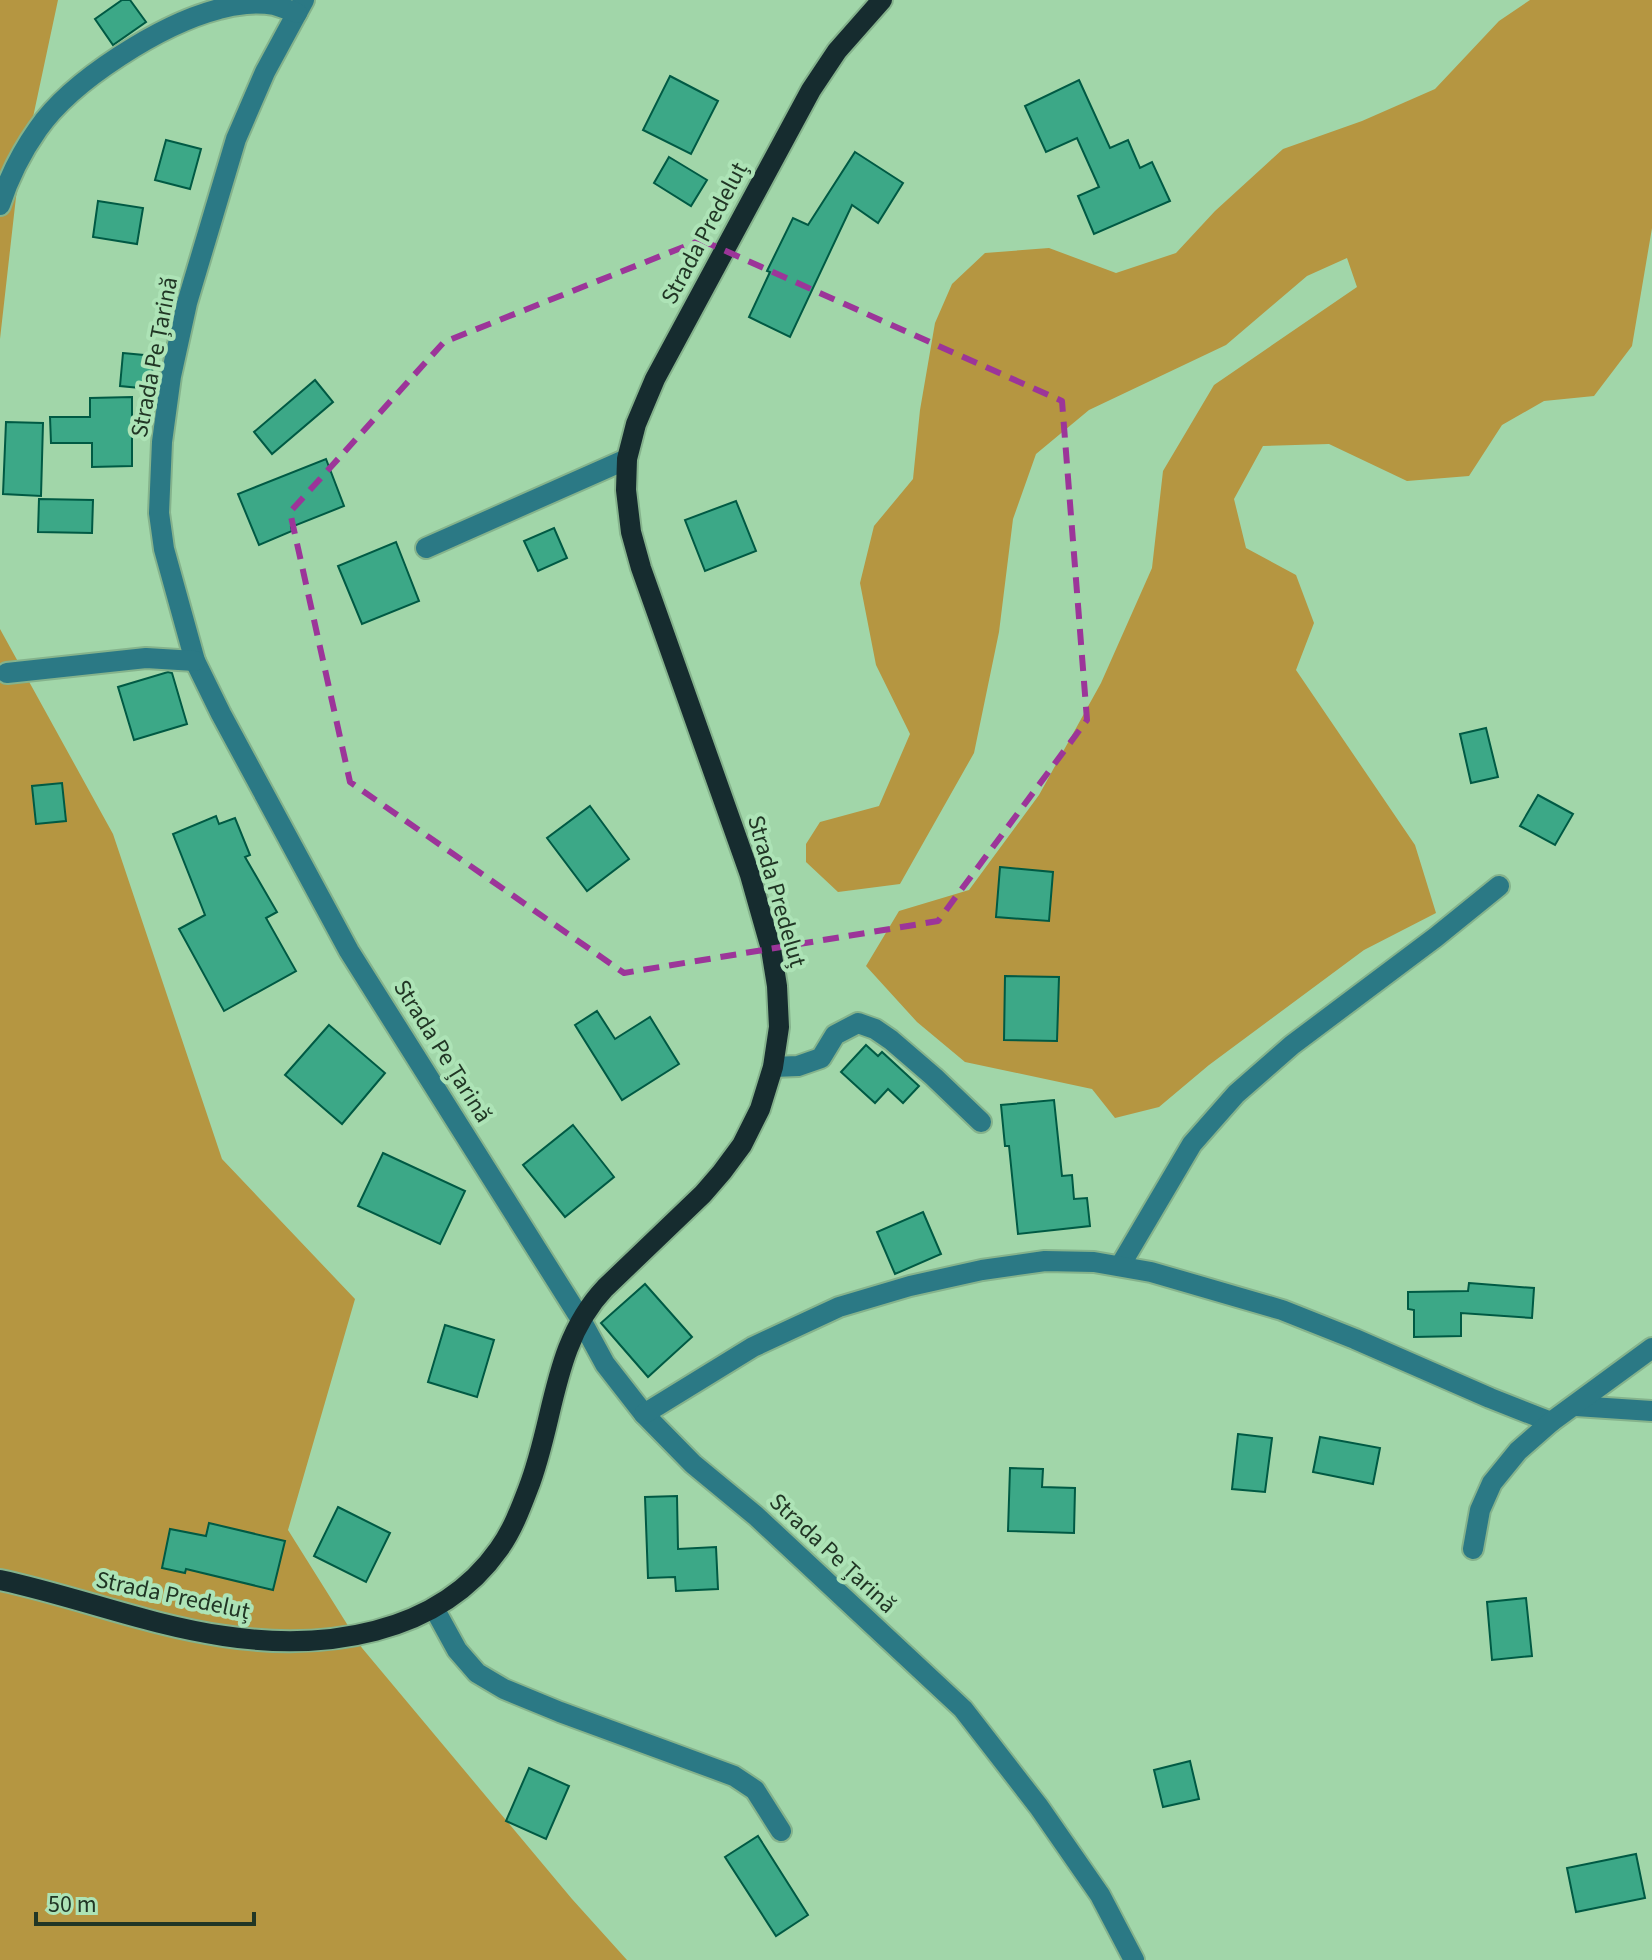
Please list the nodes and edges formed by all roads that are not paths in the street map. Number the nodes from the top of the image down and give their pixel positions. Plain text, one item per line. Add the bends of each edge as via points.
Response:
1 (882, 0) edge
2 (301, 6) edge
3 (0, 205) edge
4 (627, 459) junction
5 (426, 548) dead end
6 (195, 661) junction
7 (7, 673) dead end
8 (1499, 886) dead end
9 (773, 1067) junction
10 (981, 1122) dead end
11 (1120, 1266) junction
12 (580, 1318) junction
13 (1652, 1348) edge
14 (1576, 1406) junction
15 (1652, 1411) edge
16 (644, 1414) junction
17 (1551, 1422) junction
18 (1473, 1549) dead end
19 (0, 1580) edge
20 (434, 1608) junction
21 (781, 1831) dead end
22 (1134, 1960) edge

1 - 4 main road, Strada Predeluț via 837,51 803,104 655,379
2 - 3 street via 220,8 170,26 128,51 71,91 39,126 14,166
2 - 6 street, Strada Pe Țarină via 236,139 171,376 159,513
4 - 5 street
4 - 9 main road, Strada Predeluț via 631,532 641,568 750,875 771,949 779,1027
6 - 7 street via 146,658
6 - 12 street, Strada Pe Țarină via 349,951
8 - 11 street via 1236,1094 1192,1144
9 - 10 street via 821,1058 835,1035 858,1023 891,1040
9 - 12 main road, Strada Predeluț via 760,1109 722,1172
11 - 16 street via 1045,1261 982,1270 839,1307 753,1347
11 - 17 street via 1282,1310
12 - 16 street, Strada Pe Țarină via 605,1364
12 - 20 main road, Strada Predeluț via 514,1524 477,1575
13 - 14 street
14 - 15 street
14 - 17 street
16 - 22 street, Strada Pe Țarină via 963,1709 1100,1895
17 - 18 street via 1492,1483 1480,1510
19 - 20 main road, Strada Predeluț via 177,1627 271,1641 360,1635
20 - 21 street via 477,1673 546,1706 734,1776 755,1790

